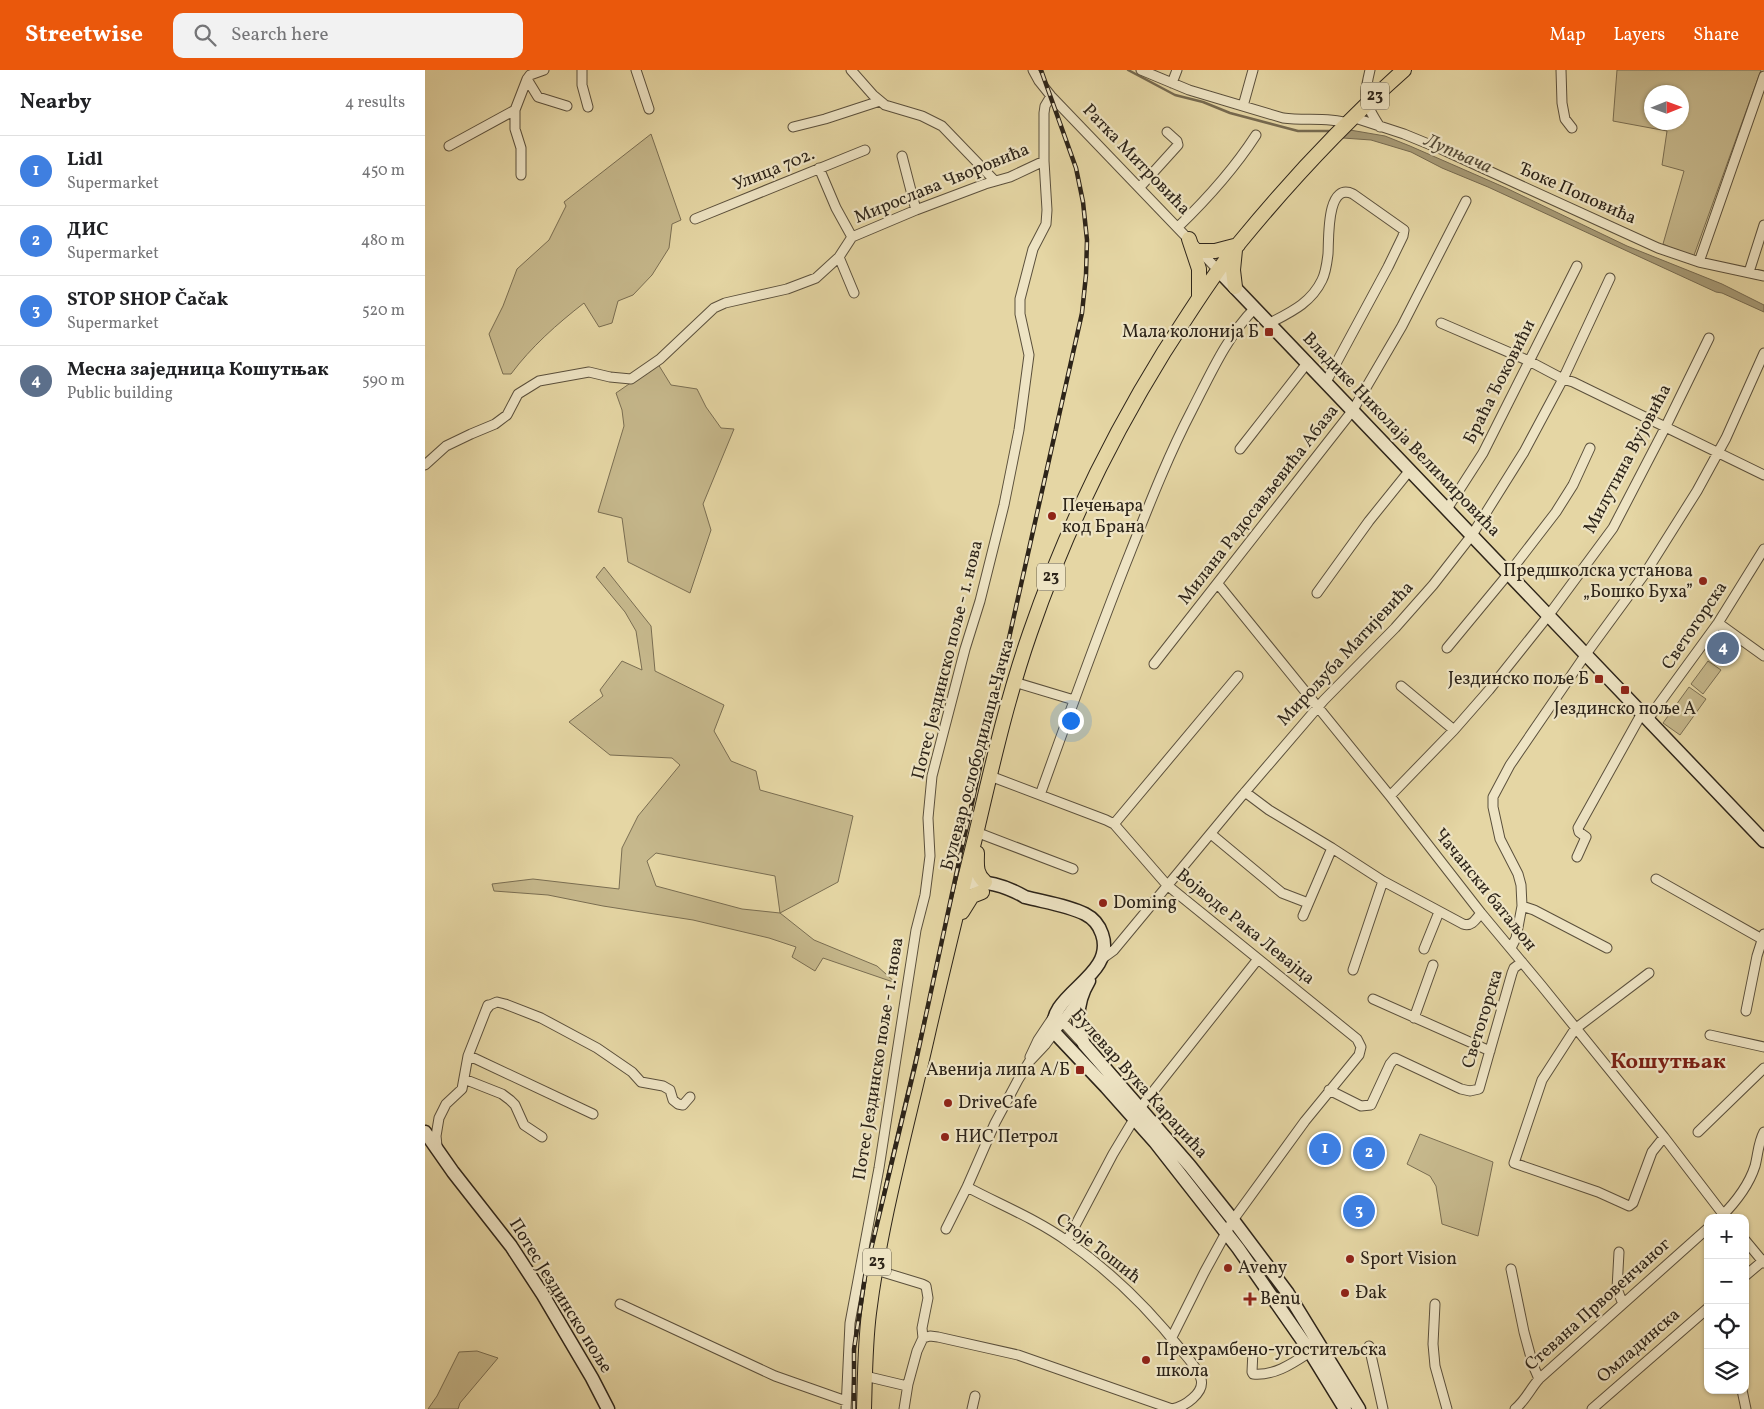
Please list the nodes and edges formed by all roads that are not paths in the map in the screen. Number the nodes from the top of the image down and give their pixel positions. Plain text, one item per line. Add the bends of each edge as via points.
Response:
1 (544, 70) edge
2 (582, 70) edge
3 (636, 70) edge
4 (851, 70) edge
5 (1033, 70) edge
6 (1141, 70) edge
7 (1177, 70) edge
8 (1253, 70) edge
9 (1370, 70) edge
10 (1404, 70) edge
11 (1561, 70) edge
12 (1764, 76) edge
13 (527, 79) junction
14 (1172, 83) junction
15 (1051, 96) junction
16 (880, 101) junction
17 (1366, 104) junction
18 (567, 106) dead end
19 (1243, 106) junction
20 (588, 107) dead end
21 (649, 109) dead end
22 (515, 110) junction
23 (1349, 120) junction
24 (793, 126) dead end
25 (1380, 127) junction
26 (1572, 128) dead end
27 (1167, 132) dead end
28 (1256, 135) dead end
29 (449, 146) dead end
30 (865, 150) dead end
31 (902, 156) dead end
32 (1044, 161) junction
33 (819, 168) junction
34 (521, 175) dead end
35 (995, 181) junction
36 (1140, 187) junction
37 (1466, 201) dead end
38 (916, 210) junction
39 (695, 219) dead end
40 (1764, 225) edge
41 (1178, 227) junction
42 (852, 237) junction
43 (1189, 240) junction
44 (1236, 247) junction
45 (1199, 251) junction
46 (839, 257) junction
47 (1699, 262) junction
48 (1577, 266) dead end
49 (1219, 271) junction
50 (1749, 272) junction
51 (1764, 276) edge
52 (1610, 278) dead end
53 (1233, 285) junction
54 (854, 293) dead end
55 (1202, 295) junction
56 (1255, 308) junction
57 (1270, 323) junction
58 (1441, 323) dead end
59 (1709, 338) dead end
60 (1764, 353) edge
61 (1529, 361) junction
62 (1307, 362) junction
63 (1563, 379) junction
64 (1326, 382) junction
65 (1353, 410) junction
66 (1665, 428) junction
67 (1590, 448) dead end
68 (1240, 450) dead end
69 (1719, 452) junction
70 (425, 465) edge
71 (1410, 470) junction
72 (1764, 475) edge
73 (1447, 509) junction
74 (1472, 535) junction
75 (1764, 549) edge
76 (1509, 574) junction
77 (1218, 584) junction
78 (1317, 593) dead end
79 (1548, 616) junction
80 (1718, 624) junction
81 (1447, 648) dead end
82 (1586, 654) junction
83 (1764, 656) edge
84 (1154, 664) dead end
85 (1238, 676) dead end
86 (1014, 682) junction
87 (1401, 686) dead end
88 (1074, 700) junction
89 (1318, 708) junction
90 (1645, 716) junction
91 (1454, 730) junction
92 (989, 776) junction
93 (1245, 792) junction
94 (1040, 795) junction
95 (1389, 796) junction
96 (1114, 824) junction
97 (1211, 834) junction
98 (975, 837) junction
99 (1764, 841) edge
100 (1332, 848) junction
101 (1577, 857) dead end
102 (1073, 869) dead end
103 (1656, 879) dead end
104 (1383, 880) junction
105 (966, 882) junction
106 (1167, 885) junction
107 (983, 887) junction
108 (1309, 903) junction
109 (1522, 906) junction
110 (1439, 912) junction
111 (1481, 913) junction
112 (1303, 916) dead end
113 (956, 918) junction
114 (1763, 937) edge
115 (1424, 948) dead end
116 (1511, 948) junction
117 (1607, 948) dead end
118 (1103, 958) junction
119 (1258, 959) junction
120 (1522, 962) junction
121 (1433, 965) dead end
122 (1095, 970) junction
123 (1353, 970) dead end
124 (1649, 973) dead end
125 (1081, 996) junction
126 (1373, 999) dead end
127 (1746, 1011) dead end
128 (1058, 1018) junction
129 (1414, 1018) junction
130 (1575, 1029) junction
131 (1054, 1032) junction
132 (1710, 1035) dead end
133 (1084, 1044) junction
134 (1764, 1047) edge
135 (1490, 1051) junction
136 (468, 1056) junction
137 (1029, 1062) junction
138 (1764, 1068) edge
139 (464, 1078) junction
140 (1329, 1090) junction
141 (690, 1097) dead end
142 (1140, 1108) junction
143 (593, 1114) dead end
144 (1134, 1119) junction
145 (425, 1132) edge
146 (1698, 1132) dead end
147 (1764, 1132) edge
148 (542, 1137) dead end
149 (1664, 1138) junction
150 (438, 1153) junction
151 (967, 1187) junction
152 (1721, 1214) edge
153 (1725, 1214) edge
154 (1233, 1220) junction
155 (946, 1229) dead end
156 (1704, 1232) edge
157 (1226, 1233) junction
158 (1067, 1241) junction
159 (1749, 1245) edge
160 (1619, 1252) dead end
161 (1764, 1262) edge
162 (876, 1270) junction
163 (1511, 1270) dead end
164 (1749, 1273) edge
165 (620, 1304) dead end
166 (1435, 1304) dead end
167 (1623, 1304) junction
168 (1704, 1311) edge
169 (1172, 1337) junction
170 (923, 1338) junction
171 (1369, 1346) dead end
172 (1253, 1350) dead end
173 (1310, 1352) junction
174 (865, 1376) junction
175 (1539, 1379) junction
176 (907, 1386) junction
177 (1743, 1394) edge
178 (975, 1396) dead end
179 (846, 1405) edge
180 (608, 1409) edge
181 (864, 1409) edge
182 (904, 1409) edge
183 (972, 1409) edge
184 (1173, 1409) edge
185 (1345, 1409) edge
186 (1359, 1409) edge
187 (1383, 1409) edge
188 (1447, 1409) edge
189 (1515, 1409) edge
190 (1592, 1409) edge
191 (1746, 1409) edge

1 - 13 street
2 - 20 street
3 - 21 street
4 - 16 street
5 - 15 street, Ратка Митровића
6 - 14 street, Ђоке Поповића
7 - 14 street
8 - 19 street
9 - 17 street
10 - 17 main road, Булевар ослободилаца Чачка / 23
11 - 26 street via 1565,119
12 - 47 street
13 - 18 street via 539,97
13 - 22 street
14 - 19 street, Ђоке Поповића
15 - 32 street, Потес Јездинско поље - 1. нова via 1044,109
15 - 36 street, Ратка Митровића
16 - 24 street
16 - 35 street via 942,126
17 - 23 main road, Булевар ослободилаца Чачка / 23
17 - 25 street
19 - 23 street, Ђоке Поповића via 1300,121
22 - 29 street
22 - 34 street
23 - 25 street, Ђоке Поповића
23 - 44 main road, Булевар ослободилаца Чачка / 23
25 - 47 street, Ђоке Поповића via 1443,150 1630,236
27 - 36 street via 1178,145
28 - 41 street via 1215,190
30 - 33 street, Улица 702.
31 - 38 street
32 - 35 street, Мирослава Чворовића
32 - 179 street, Потес Јездинско поље - 1. нова via 1046,224 1033,248 1020,299 1029,354 1019,430 980,602 932,776 928,818 930,856 925,895 916,930 850,1323
33 - 39 street, Улица 702.
33 - 42 street
35 - 38 street, Мирослава Чворовића
36 - 41 street, Ратка Митровића
37 - 65 street, Милана Радосављевића Абаза via 1402,326
38 - 42 street, Мирослава Чворовића
40 - 50 street
41 - 43 street, Ратка Митровића
42 - 46 street, Мирослава Чворовића
43 - 45 street, Ратка Митровића
43 - 55 main road via 1199,269
44 - 45 main road
44 - 49 main road, Булевар ослободилаца Чачка / 23
44 - 53 main road
45 - 49 street, Ратка Митровића
46 - 54 street
46 - 70 street, Мирослава Чворовића via 816,278 787,289 725,302 714,308 660,359 631,380 589,372 539,381 518,394 507,416 446,446
47 - 50 street, Ђоке Поповића
48 - 61 street, Браћа Ђоковићи
49 - 53 street, Владике Николаја Велимировића
49 - 55 main road, Булевар ослободилаца Чачка / 23
50 - 51 street, Ђоке Поповића
52 - 63 street, Мирољуба Матијевића
53 - 55 main road via 1215,287
53 - 56 street, Владике Николаја Велимировића
55 - 86 main road, Булевар ослободилаца Чачка / 23 via 1136,398 1099,469 1057,561
56 - 57 street, Владике Николаја Велимировића
56 - 88 street via 1227,344 1177,440 1095,639
57 - 62 street, Владике Николаја Велимировића
57 - 64 street via 1301,307 1321,280 1326,265 1332,210 1341,193 1353,194 1404,230 1388,267
58 - 61 street
59 - 66 street, Милутина Вујовића
60 - 69 street, Светогорска
61 - 63 street
61 - 73 street, Браћа Ђоковићи via 1483,453
62 - 64 street, Владике Николаја Велимировића
62 - 68 street
63 - 66 street
63 - 74 street, Мирољуба Матијевића via 1524,452
64 - 65 street, Владике Николаја Велимировића
65 - 71 street, Владике Николаја Велимировића
65 - 77 street, Милана Радосављевића Абаза
66 - 69 street
66 - 79 street, Милутина Вујовића via 1613,528
67 - 76 street via 1561,505
69 - 72 street
69 - 82 street, Светогорска via 1654,559
71 - 73 street, Владике Николаја Велимировића
71 - 78 street
73 - 74 street, Владике Николаја Велимировића
74 - 76 street, Владике Николаја Велимировића
74 - 89 street, Мирољуба Матијевића via 1433,586
75 - 80 street, Светогорска
76 - 79 street, Владике Николаја Велимировића
76 - 81 street
77 - 84 street, Милана Радосављевића Абаза
77 - 89 street, Чачански батаљон
79 - 82 street, Владике Николаја Велимировића
79 - 91 street, Милутина Вујовића
80 - 83 street
80 - 90 street, Светогорска
82 - 90 street, Владике Николаја Велимировића
82 - 109 street, Светогорска via 1510,765 1493,797 1500,839 1520,878
85 - 96 street
86 - 88 street
86 - 92 main road, Булевар ослободилаца Чачка / 23
87 - 91 street
88 - 94 street
89 - 93 street, Мирољуба Матијевића
89 - 95 street, Чачански батаљон
90 - 99 street, Владике Николаја Велимировића
90 - 101 street, Светогорска via 1578,828 1586,837
91 - 95 street, Милутина Вујовића
92 - 94 street, Војводе Рака Левајца
92 - 98 main road, Булевар ослободилаца Чачка / 23
93 - 97 street, Мирољуба Матијевића
93 - 100 street
94 - 96 street, Војводе Рака Левајца
95 - 111 street, Чачански батаљон
96 - 106 street, Војводе Рака Левајца
97 - 106 street, Мирољуба Матијевића
97 - 108 street via 1282,892
98 - 102 street
98 - 105 main road, Булевар ослободилаца Чачка / 23
98 - 107 main road via 978,875
100 - 104 street
100 - 108 street
103 - 114 street
104 - 110 street
104 - 123 street
105 - 107 street
105 - 113 main road, Булевар ослободилаца Чачка / 23
106 - 118 street, Мирољуба Матијевића via 1114,950
106 - 119 street, Војводе Рака Левајца
107 - 113 main road
107 - 118 street via 1018,893 1089,916 1101,932
108 - 112 street
109 - 116 street, Светогорска
109 - 117 street
110 - 111 street via 1466,925 1473,923
110 - 115 street
111 - 116 street, Чачански батаљон
113 - 162 main road, Булевар ослободилаца Чачка / 23
114 - 127 street
116 - 120 street, Чачански батаљон
118 - 122 street, Мирољуба Матијевића
119 - 140 street, Војводе Рака Левајца via 1357,1039 1361,1047 1359,1055
119 - 142 street
120 - 130 street, Чачански батаљон
120 - 135 street, Светогорска via 1512,973
121 - 129 street
122 - 125 street
122 - 128 street, Мирољуба Матијевића via 1071,994
124 - 130 street
125 - 128 street
125 - 133 street via 1078,1012
126 - 129 street
128 - 131 street, Булевар Вука Караџића
128 - 133 street, Булевар Вука Караџића
128 - 137 street via 1038,1040
129 - 135 street
130 - 149 street, Чачански батаљон
130 - 149 street via 1542,1080 1514,1163 1629,1206 1652,1152
131 - 137 street
131 - 144 street, Булевар Вука Караџића
132 - 134 street
133 - 142 street, Булевар Вука Караџића
135 - 140 street, Светогорска via 1479,1090 1461,1089 1395,1058 1371,1105 1361,1106
136 - 139 street
136 - 141 street via 487,1006 497,1002 541,1018 597,1048 641,1082 670,1090 678,1104 683,1105
136 - 143 street
137 - 151 street via 995,1123
138 - 146 street
139 - 148 street via 502,1094 515,1105 524,1125
139 - 150 street via 462,1089 446,1104 439,1118
140 - 154 street
142 - 154 street, Булевар Вука Караџића
144 - 157 street, Булевар Вука Караџића
144 - 158 street
145 - 150 street, Потес Јездинско поље
147 - 153 street via 1754,1169
149 - 152 street, Чачански батаљон
150 - 180 street, Потес Јездинско поље via 511,1246 548,1303
151 - 155 street
151 - 158 street, Стоје Тошић
154 - 157 street
154 - 186 street, Булевар Вука Караџића via 1287,1292
156 - 167 street, Стевана Првовенчаног
157 - 169 street
157 - 173 street, Булевар Вука Караџића
158 - 169 street, Стоје Тошић via 1115,1280
159 - 161 street
160 - 167 street via 1616,1285
161 - 164 street
162 - 170 street via 926,1286 928,1302
162 - 174 main road, Булевар ослободилаца Чачка / 23 via 869,1313
163 - 175 street via 1526,1340
165 - 179 street
166 - 188 street via 1435,1366
167 - 175 street, Стевана Првовенчаног
168 - 190 street, Омладинска
169 - 184 street, Стоје Тошић via 1199,1374 1201,1382 1199,1391 1188,1402
170 - 176 street
170 - 184 street via 938,1337 1018,1355
171 - 187 street
172 - 173 street via 1252,1372 1257,1375 1286,1367
173 - 185 street, Булевар Вука Караџића
174 - 176 street
174 - 181 main road, Булевар ослободилаца Чачка / 23
175 - 189 street, Стевана Првовенчаног via 1524,1402
176 - 182 street
177 - 191 street
178 - 183 street

